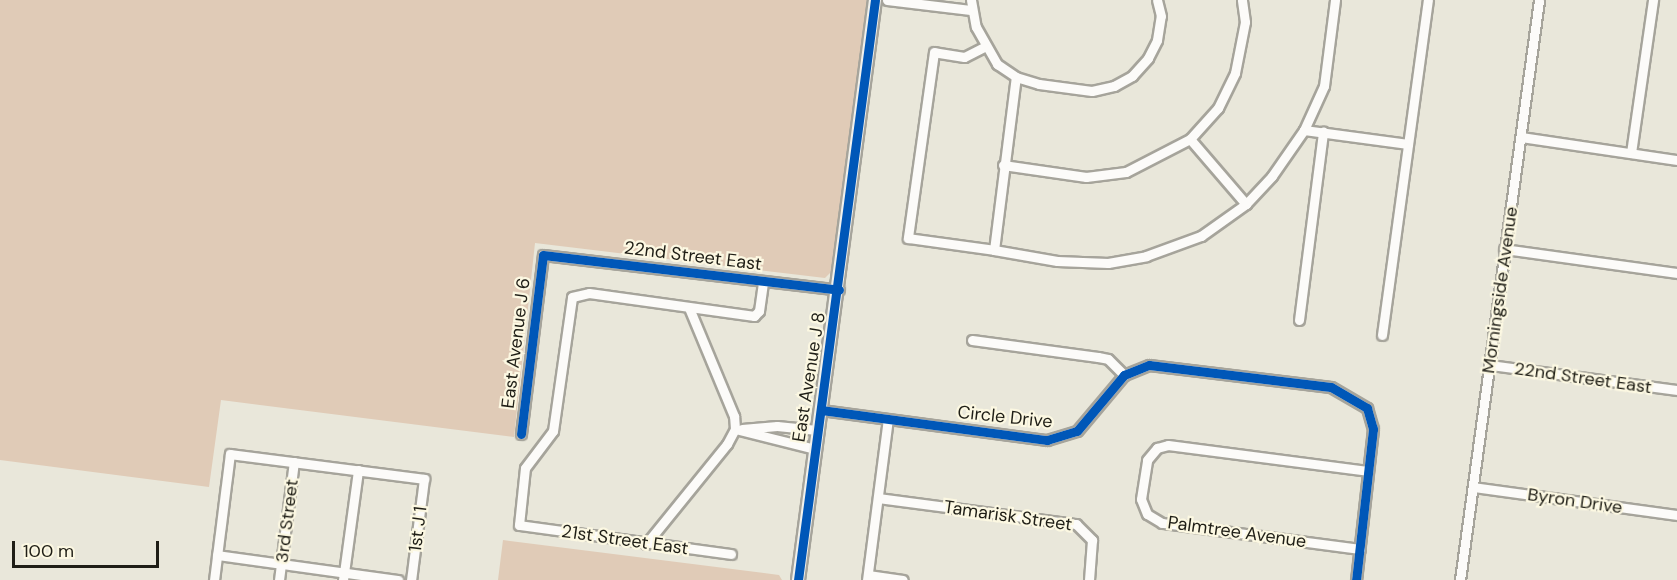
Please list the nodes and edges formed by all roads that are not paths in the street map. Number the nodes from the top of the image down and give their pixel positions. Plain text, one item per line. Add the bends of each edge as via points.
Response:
1 (875, 0) edge
2 (887, 0) edge
3 (1157, 0) edge
4 (1242, 0) edge
5 (1335, 0) edge
6 (1428, 0) edge
7 (1539, 0) edge
8 (1653, 0) edge
9 (971, 5) edge
10 (984, 47) junction
11 (1016, 77) junction
12 (1304, 130) junction
13 (1323, 132) junction
14 (1521, 137) junction
15 (1190, 139) junction
16 (1408, 144) junction
17 (1631, 153) junction
18 (1677, 160) edge
19 (1003, 165) junction
20 (1246, 204) junction
21 (1504, 249) junction
22 (994, 250) junction
23 (543, 255) joint
24 (1677, 273) edge
25 (763, 281) junction
26 (839, 290) junction
27 (689, 308) junction
28 (1299, 320) dead end
29 (1382, 335) dead end
30 (972, 340) dead end
31 (1490, 365) junction
32 (1124, 375) junction
33 (1677, 390) edge
34 (820, 410) junction
35 (888, 419) junction
36 (735, 429) junction
37 (817, 430) junction
38 (521, 434) dead end
39 (815, 449) junction
40 (294, 462) junction
41 (358, 470) junction
42 (1367, 471) junction
43 (1473, 487) junction
44 (878, 498) junction
45 (1677, 515) edge
46 (646, 544) junction
47 (1360, 549) junction
48 (731, 554) dead end
49 (217, 555) junction
50 (281, 563) junction
51 (344, 577) edge
52 (867, 578) edge
53 (214, 580) edge
54 (279, 580) edge
55 (398, 580) edge
56 (411, 580) edge
57 (798, 580) edge
58 (903, 580) edge
59 (1089, 580) edge
60 (1356, 580) edge
61 (1460, 580) edge

1 - 26 street, East Avenue J 8
2 - 9 street
3 - 11 street via 1161,16 1157,40 1132,76 1114,86 1092,91
4 - 15 street via 1245,22 1235,73 1218,108
5 - 12 street via 1324,86
6 - 16 street
7 - 14 street, Morningside Avenue
8 - 17 street
9 - 10 street
10 - 11 street via 996,64
10 - 22 street via 964,57 934,52 908,238
11 - 19 street
12 - 13 street
12 - 20 street via 1272,176
13 - 16 street
13 - 28 street
14 - 17 street
14 - 21 street, Morningside Avenue
15 - 19 street via 1126,172 1086,177
15 - 20 street
16 - 29 street
17 - 18 street
19 - 22 street
20 - 22 street via 1201,236 1146,256 1108,263 1057,261
21 - 24 street
21 - 31 street, Morningside Avenue
23 - 25 street, 22nd Street East
23 - 38 street, East Avenue J 6
25 - 26 street, 22nd Street East
25 - 27 street via 759,311 754,316
26 - 34 street, East Avenue J 8
27 - 36 street via 734,416
27 - 46 street, 21st Street East via 589,293 572,297 553,431 525,468 519,525
30 - 32 street via 1108,359
31 - 33 street, 22nd Street East
31 - 43 street, Morningside Avenue
32 - 35 street, Circle Drive via 1077,431 1060,439 1041,440
32 - 42 street via 1143,367 1163,365 1331,387 1367,408 1373,429
34 - 35 street, Circle Drive
34 - 37 street, East Avenue J 8
35 - 44 street
36 - 37 street via 777,426
36 - 39 street
36 - 46 street
37 - 39 street, East Avenue J 8
39 - 57 street, East Avenue J 8
40 - 41 street
40 - 49 street via 230,454
40 - 50 street, 3rd Street
41 - 51 street
41 - 56 street, 1st J 1 via 424,479
42 - 47 street
42 - 47 street, Palmtree Avenue via 1168,445 1149,456 1141,499 1147,514 1162,523
43 - 45 street, Byron Drive
43 - 61 street, Morningside Avenue
44 - 52 street
44 - 59 street, Tamarisk Street via 1076,524 1092,540
46 - 48 street, 21st Street East
47 - 60 street
49 - 50 street
49 - 53 street
50 - 51 street
50 - 54 street, 3rd Street
51 - 55 street
52 - 58 street

